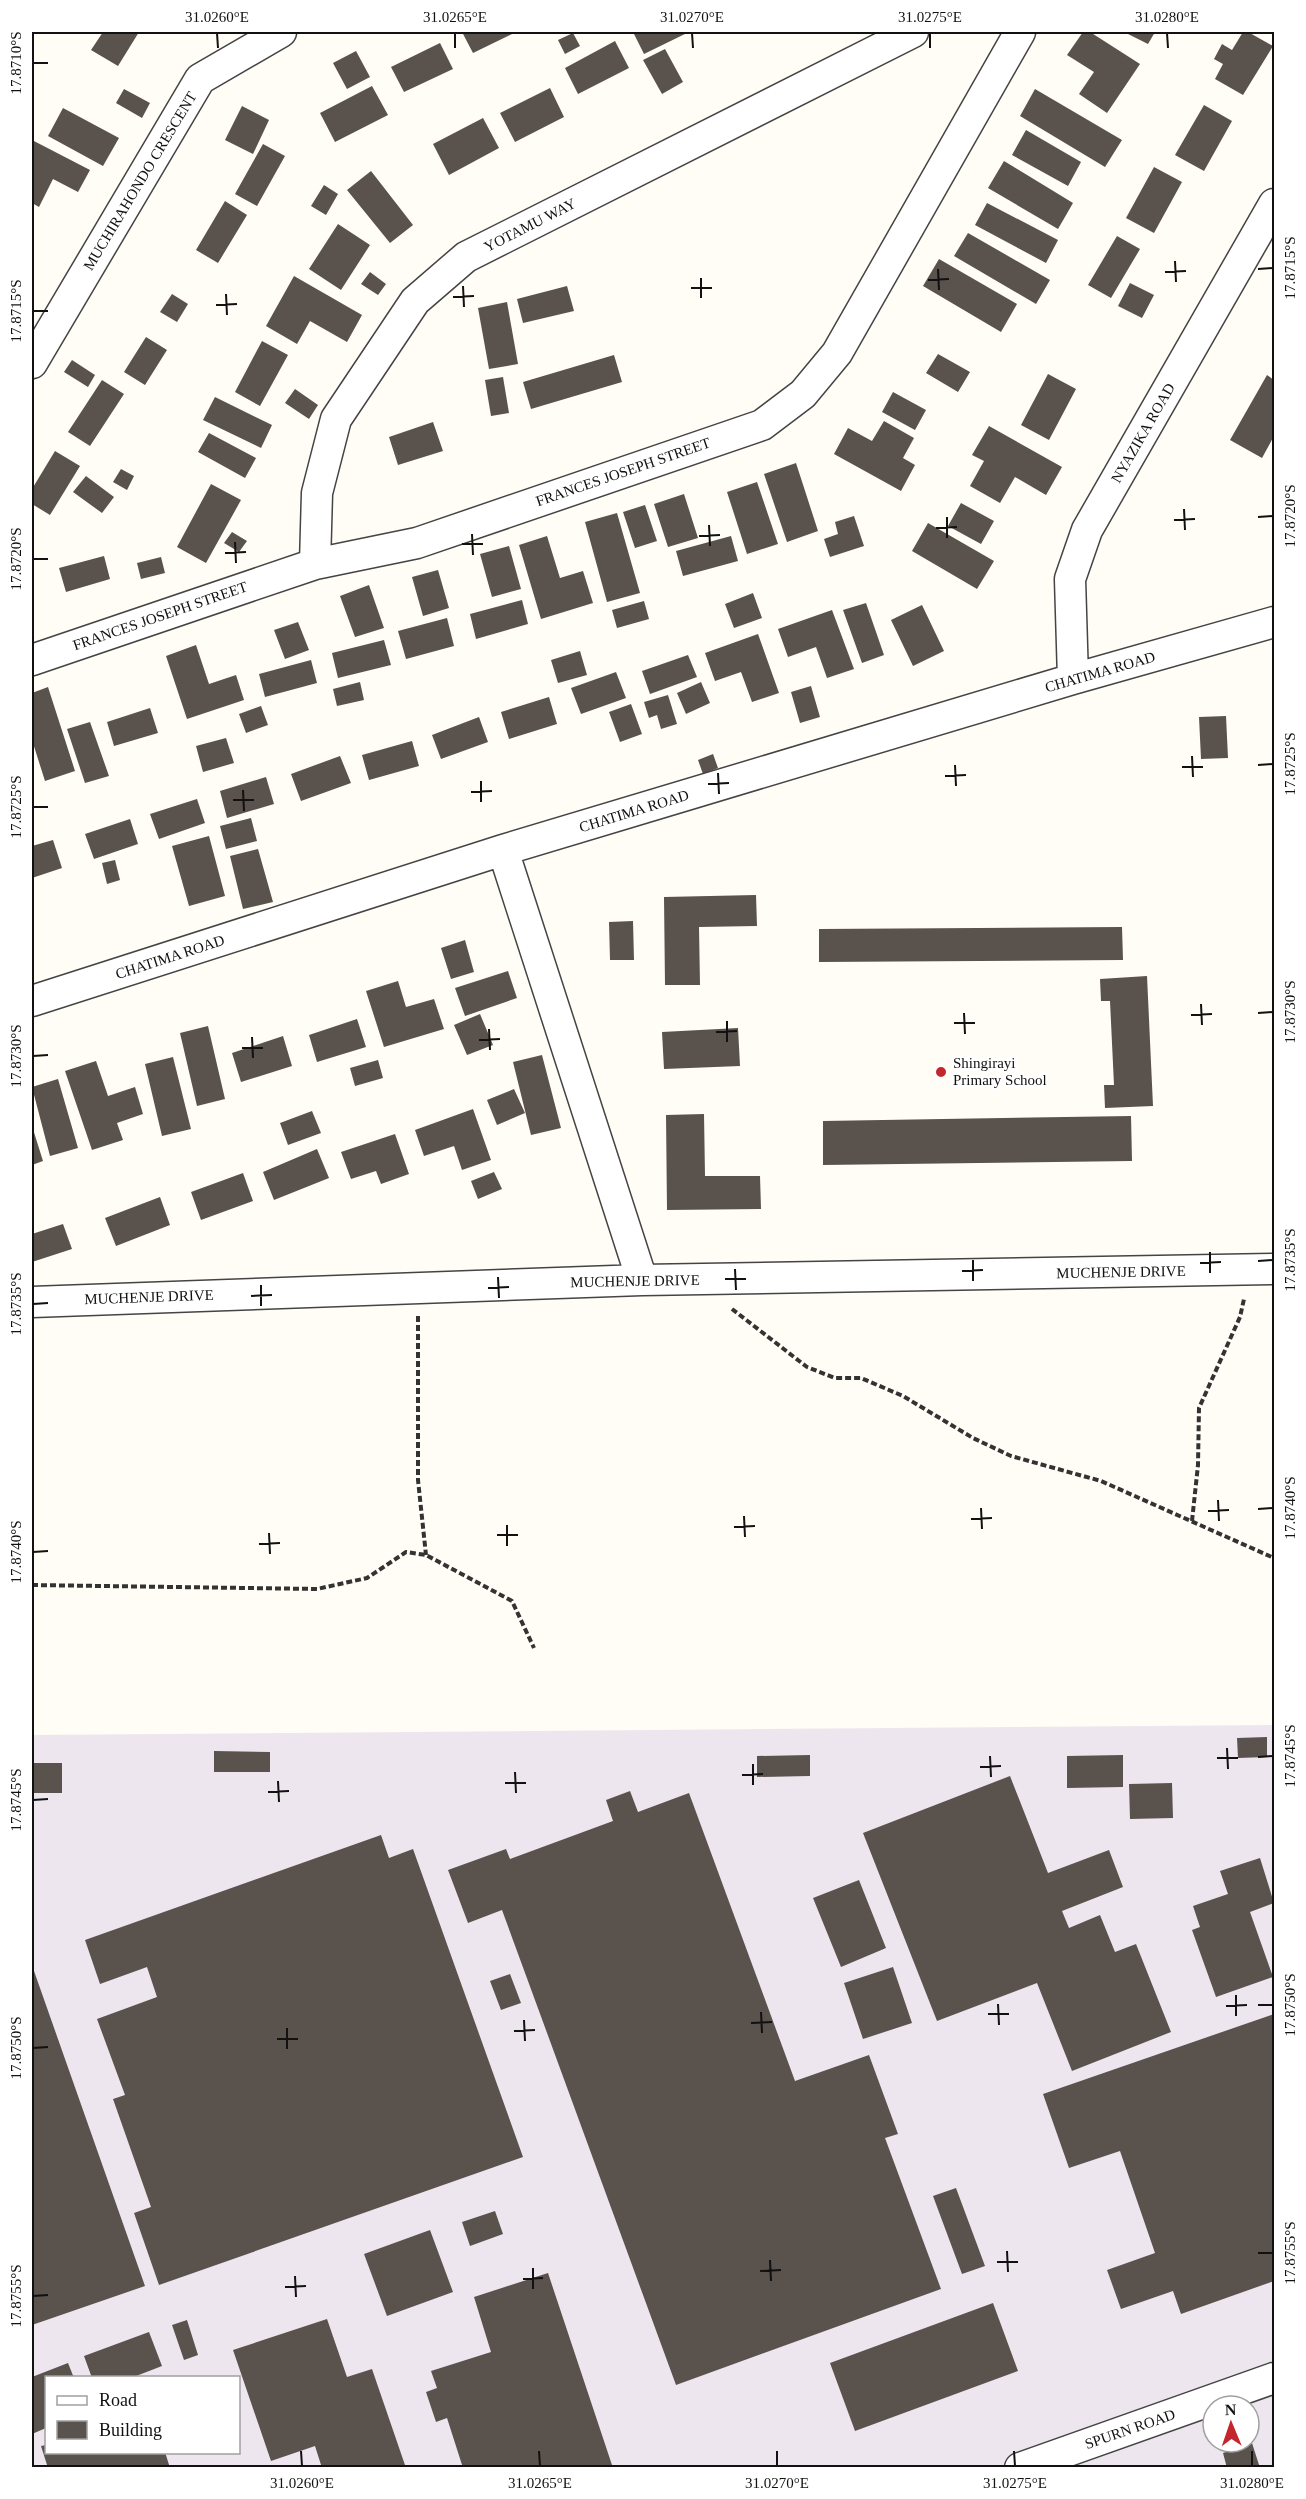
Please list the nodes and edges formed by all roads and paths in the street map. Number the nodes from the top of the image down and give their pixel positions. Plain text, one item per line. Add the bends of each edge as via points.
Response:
1 (281, 32) edge
2 (913, 32) edge
3 (1020, 32) edge
4 (1275, 204) edge
5 (32, 363) edge
6 (315, 564) junction
7 (1275, 622) edge
8 (32, 660) edge
9 (1073, 679) junction
10 (503, 850) junction
11 (32, 1001) edge
12 (1262, 1269) edge
13 (642, 1280) junction
14 (711, 1280) junction
15 (419, 1288) junction
16 (32, 1302) edge
17 (1192, 1521) junction
18 (426, 1555) junction
19 (1275, 1558) edge
20 (32, 1585) edge
21 (534, 1648) dead end
22 (1275, 2378) edge
23 (1020, 2468) edge

1 - 5 street, MUCHIRAHONDO CRESCENT via 200,79
2 - 6 street, YOTAMU WAY via 466,256 415,301 336,419 317,493
3 - 6 street, FRANCES JOSEPH STREET via 837,353 803,394 762,425 417,543
4 - 9 street, NYAZIKA ROAD via 1087,530 1070,579
6 - 8 street, FRANCES JOSEPH STREET
7 - 9 street, CHATIMA ROAD
9 - 10 street, CHATIMA ROAD
10 - 11 street, CHATIMA ROAD
10 - 13 street
12 - 14 street, MUCHENJE DRIVE
12 - 17 path via 1199,1408
13 - 14 street, MUCHENJE DRIVE
13 - 15 street, MUCHENJE DRIVE
14 - 17 path via 719,1299 807,1367 835,1378 861,1378 903,1396 1011,1456 1101,1481
15 - 16 street, MUCHENJE DRIVE
15 - 18 path via 418,1480
17 - 19 path
18 - 20 path via 406,1552 367,1578 317,1589
18 - 21 path via 512,1601
22 - 23 street, SPURN ROAD

